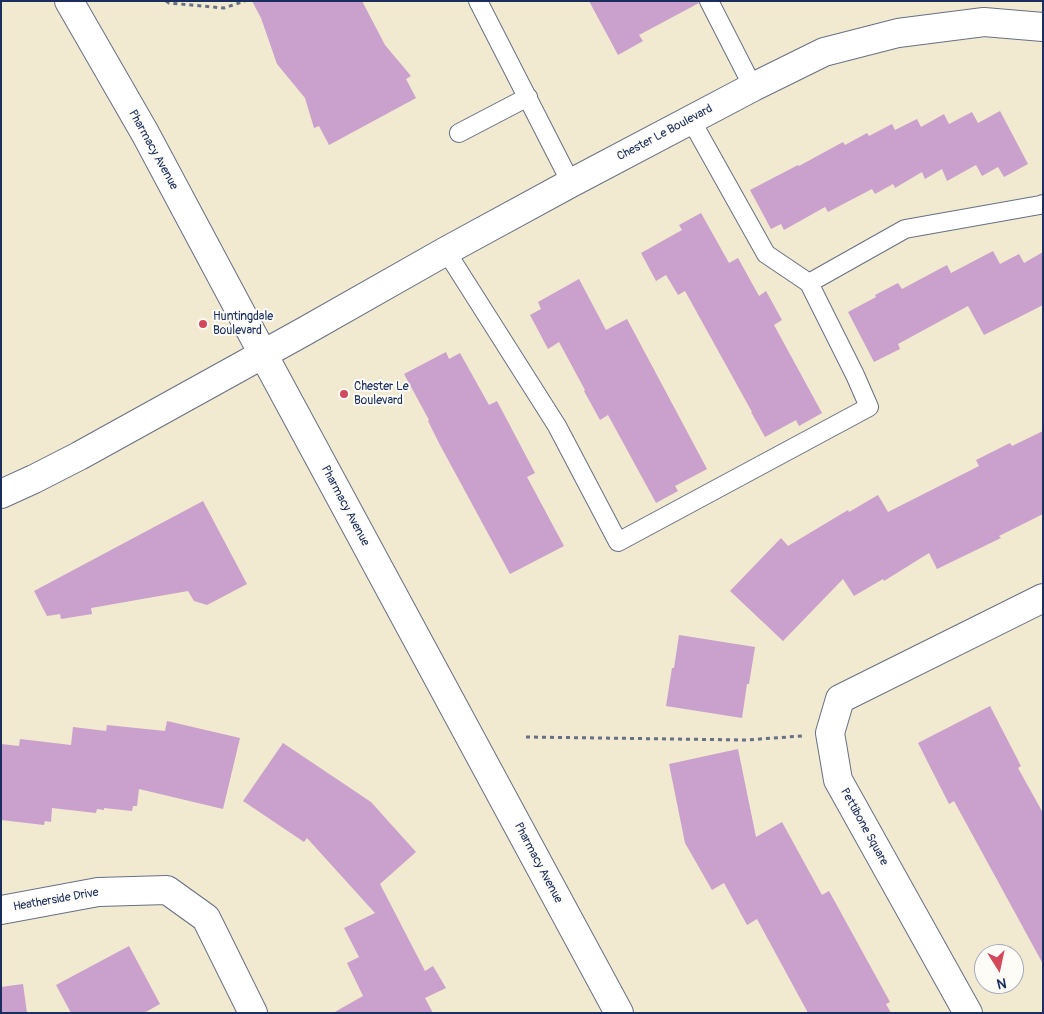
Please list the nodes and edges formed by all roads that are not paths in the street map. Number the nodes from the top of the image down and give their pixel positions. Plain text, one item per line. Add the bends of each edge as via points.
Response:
1 (69, 1) edge
2 (478, 1) edge
3 (709, 1) edge
4 (1043, 27) edge
5 (753, 87) junction
6 (528, 97) junction
7 (691, 120) junction
8 (459, 133) dead end
9 (571, 182) junction
10 (1043, 204) edge
11 (446, 251) junction
12 (809, 283) junction
13 (263, 354) junction
14 (1, 494) edge
15 (1043, 598) edge
16 (1, 910) edge
17 (254, 1013) edge
18 (619, 1013) edge
19 (968, 1013) edge

1 - 13 street, Pharmacy Avenue via 145,134
2 - 6 lane
3 - 5 lane
4 - 5 street, Chester Le Boulevard via 984,22 898,32 824,52
5 - 7 street, Chester Le Boulevard
6 - 8 lane
6 - 9 lane
7 - 9 street, Chester Le Boulevard
7 - 12 lane via 766,254
9 - 11 street, Chester Le Boulevard
10 - 12 lane via 905,229
11 - 12 lane via 557,426 618,542 869,407
11 - 13 street, Chester Le Boulevard
13 - 14 street via 80,456
13 - 18 street, Pharmacy Avenue
15 - 19 street, Pettibone Square via 840,699 830,733 838,780
16 - 17 street, Heatherside Drive via 98,892 166,890 206,918

